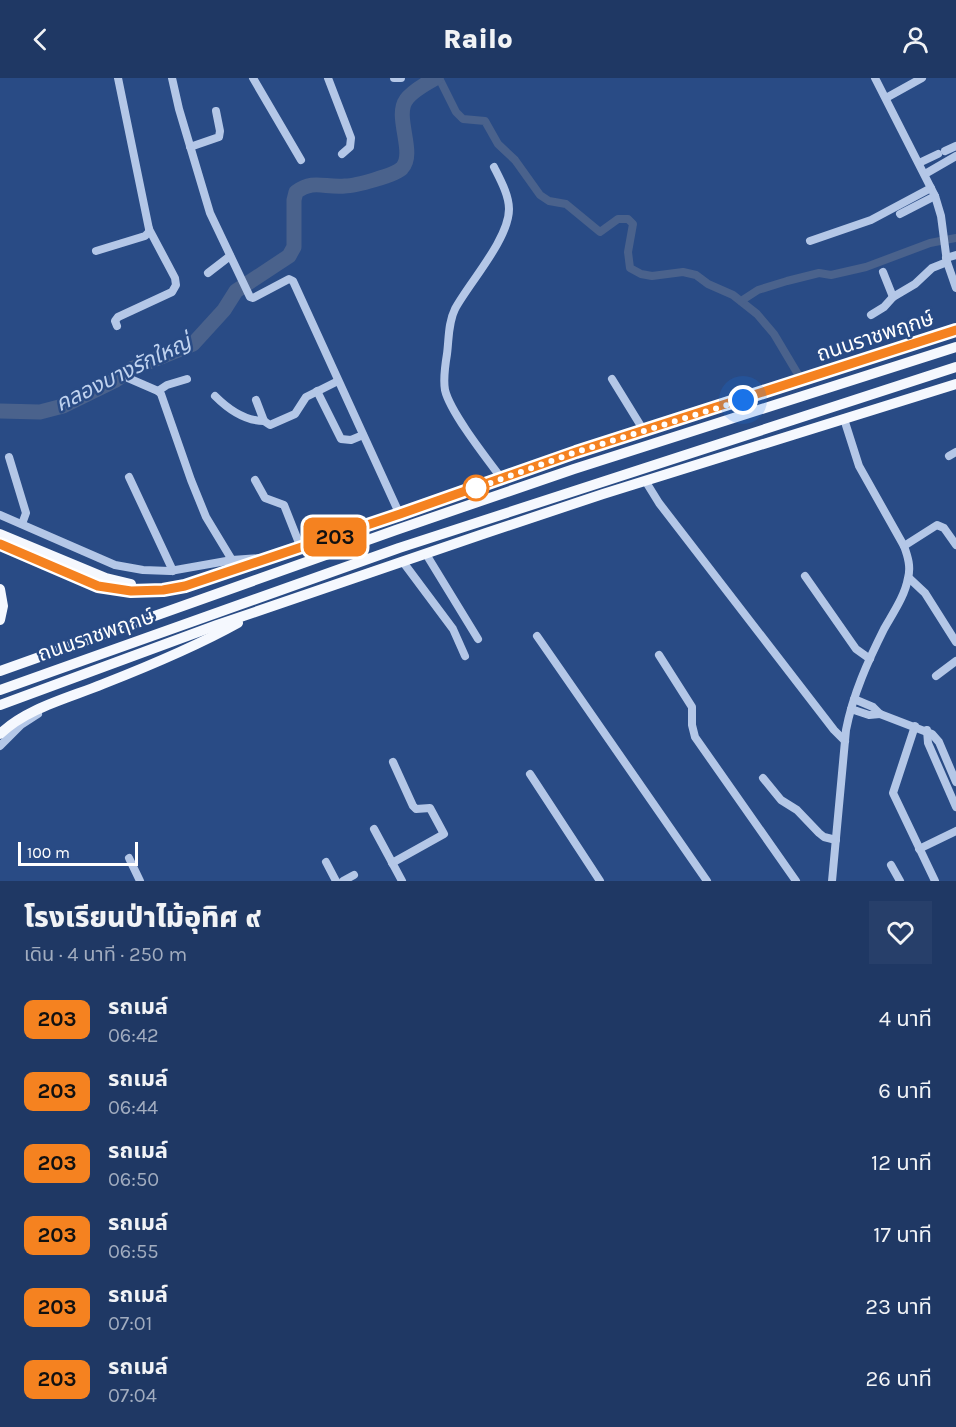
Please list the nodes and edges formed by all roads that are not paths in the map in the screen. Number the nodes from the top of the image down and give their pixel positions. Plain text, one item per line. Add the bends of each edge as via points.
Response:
1 (118, 78) edge
2 (172, 78) edge
3 (253, 78) edge
4 (328, 78) edge
5 (394, 78) edge
6 (401, 78) edge
7 (875, 78) edge
8 (922, 78) edge
9 (886, 98) junction
10 (216, 111) dead end
11 (190, 147) junction
12 (342, 154) dead end
13 (951, 154) edge
14 (301, 160) dead end
15 (919, 162) junction
16 (494, 166) dead end
17 (926, 174) junction
18 (933, 192) junction
19 (900, 214) dead end
20 (149, 229) junction
21 (810, 241) dead end
22 (96, 251) dead end
23 (956, 255) edge
24 (230, 256) junction
25 (946, 256) junction
26 (883, 272) dead end
27 (208, 273) dead end
28 (956, 288) edge
29 (893, 297) junction
30 (871, 315) dead end
31 (117, 326) dead end
32 (956, 330) edge
33 (956, 347) edge
34 (956, 367) edge
35 (128, 378) dead end
36 (187, 379) dead end
37 (612, 379) dead end
38 (338, 381) junction
39 (956, 384) edge
40 (158, 391) junction
41 (317, 391) junction
42 (215, 396) dead end
43 (256, 400) dead end
44 (844, 419) junction
45 (264, 422) junction
46 (644, 431) junction
47 (363, 435) junction
48 (9, 457) dead end
49 (566, 457) junction
50 (129, 477) dead end
51 (502, 479) junction
52 (255, 480) dead end
53 (646, 482) junction
54 (512, 492) junction
55 (603, 494) junction
56 (554, 499) junction
57 (400, 514) junction
58 (0, 515) edge
59 (22, 524) junction
60 (0, 534) edge
61 (0, 544) edge
62 (956, 545) edge
63 (904, 546) junction
64 (302, 548) junction
65 (426, 554) junction
66 (274, 557) junction
67 (232, 560) junction
68 (403, 562) junction
69 (173, 571) junction
70 (805, 576) dead end
71 (909, 578) junction
72 (0, 589) edge
73 (163, 590) junction
74 (259, 611) junction
75 (0, 620) edge
76 (537, 636) dead end
77 (478, 639) dead end
78 (956, 642) edge
79 (659, 655) dead end
80 (465, 656) dead end
81 (870, 659) junction
82 (956, 661) edge
83 (0, 672) edge
84 (936, 676) dead end
85 (0, 690) edge
86 (854, 699) junction
87 (62, 700) junction
88 (0, 705) edge
89 (851, 709) junction
90 (880, 714) junction
91 (915, 726) junction
92 (927, 730) junction
93 (0, 734) edge
94 (845, 741) junction
95 (0, 746) edge
96 (393, 762) dead end
97 (530, 774) dead end
98 (763, 778) dead end
99 (956, 782) edge
100 (956, 807) edge
101 (374, 829) dead end
102 (956, 831) edge
103 (836, 840) junction
104 (919, 849) junction
105 (129, 858) dead end
106 (326, 862) dead end
107 (392, 863) junction
108 (891, 865) dead end
109 (354, 875) dead end
110 (140, 881) edge
111 (336, 881) edge
112 (343, 881) edge
113 (402, 881) edge
114 (600, 881) edge
115 (707, 881) edge
116 (796, 881) edge
117 (832, 881) edge
118 (900, 881) edge
119 (935, 881) edge

1 - 20 street
2 - 11 street
3 - 14 street
4 - 12 street via 351,138 350,147
5 - 6 street
7 - 9 street
8 - 9 street
9 - 15 street
10 - 11 street via 219,136
11 - 24 street via 210,213
13 - 15 street
13 - 17 street
15 - 17 street
16 - 51 street via 507,198 508,219 499,241 454,310 444,380 451,405
17 - 18 street
18 - 19 street
18 - 21 street via 871,220
18 - 25 street via 943,226
20 - 22 street via 145,237
20 - 31 street via 175,278 176,290 118,317
23 - 25 street
24 - 27 street
24 - 38 street via 251,298 289,279 293,281
25 - 28 street
25 - 29 street via 915,284
26 - 29 street
29 - 30 street
32 - 46 main road, ถนนราชพฤกษ์
33 - 54 main road, ถนนราชพฤกษ์
34 - 56 main road, ถนนราชพฤกษ์
35 - 40 street
36 - 40 street via 167,384
37 - 46 street
38 - 41 street
38 - 47 street
39 - 44 main road
40 - 67 street via 206,517
41 - 45 street via 306,397 295,414 270,425
41 - 47 street via 341,439
42 - 45 street via 230,410
43 - 45 street
44 - 53 main road
44 - 63 street via 859,466
46 - 49 main road, ถนนราชพฤกษ์
47 - 57 street
48 - 59 street via 26,513
49 - 51 main road
49 - 54 main road
50 - 69 street
51 - 57 main road
52 - 64 street via 265,498 284,505
53 - 55 main road
53 - 94 street
54 - 83 main road, ถนนราชพฤกษ์
55 - 56 main road
55 - 65 main road
56 - 85 main road, ถนนราชพฤกษ์ via 399,548
57 - 64 main road
58 - 59 street
59 - 69 street via 115,565
60 - 73 main road via 106,578
61 - 73 main road via 98,586
62 - 63 street via 944,528 936,525
63 - 71 street
64 - 66 main road
65 - 68 main road
65 - 77 street
66 - 67 street
66 - 73 main road via 201,582
67 - 69 street
68 - 74 main road
68 - 80 street via 453,629
70 - 81 street via 856,649
71 - 78 street via 925,593
71 - 81 street
72 - 75 main road
74 - 87 main road via 209,639
74 - 88 main road
76 - 115 street
79 - 116 street via 692,707 695,737
81 - 86 street
82 - 84 street
86 - 89 street
86 - 90 street
87 - 93 main road via 24,717
87 - 95 street via 21,725
89 - 90 street
89 - 94 street
90 - 91 street
91 - 92 street
91 - 104 street via 893,793
92 - 99 street via 935,736
92 - 100 street via 928,743
94 - 103 street
96 - 107 street via 412,806 430,808 444,834
97 - 114 street
98 - 103 street via 780,800 797,810 824,837
101 - 107 street
102 - 104 street
103 - 117 street
104 - 119 street
105 - 110 street
106 - 111 street
107 - 113 street
108 - 118 street
109 - 112 street

